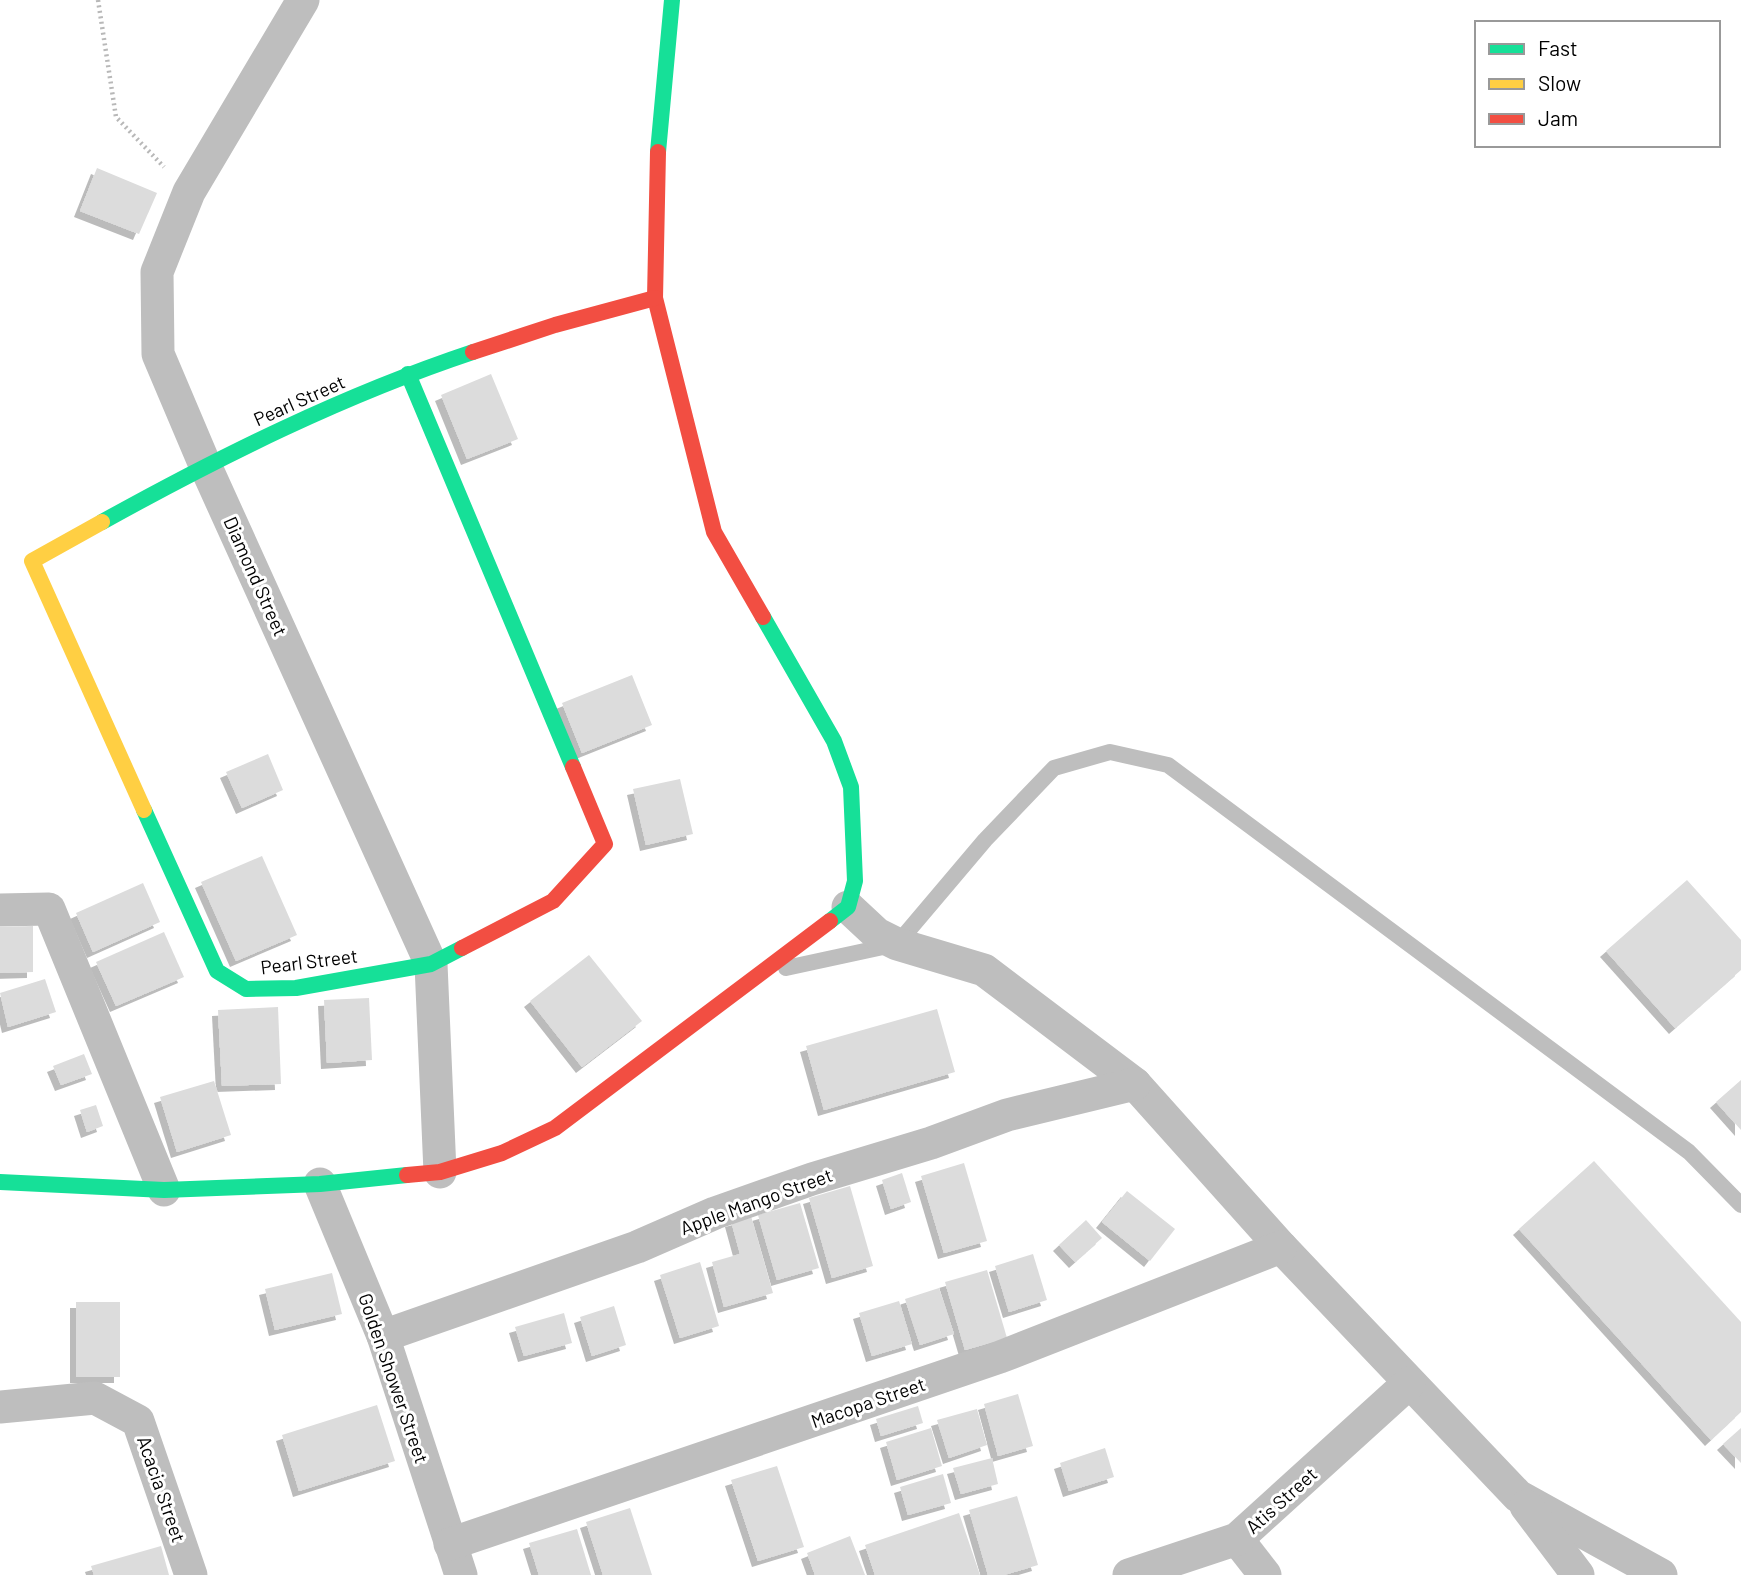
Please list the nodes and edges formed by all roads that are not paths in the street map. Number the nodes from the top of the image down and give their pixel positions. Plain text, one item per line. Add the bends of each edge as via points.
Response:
1 (303, 0) edge
2 (672, 0) edge
3 (655, 298) junction
4 (408, 374) junction
5 (205, 465) junction
6 (848, 907) junction
7 (0, 910) edge
8 (897, 944) junction
9 (431, 964) junction
10 (763, 972) junction
11 (1135, 1084) junction
12 (440, 1172) junction
13 (0, 1182) edge
14 (320, 1184) junction
15 (164, 1190) junction
16 (1741, 1205) edge
17 (1281, 1247) junction
18 (383, 1336) junction
19 (1409, 1383) junction
20 (0, 1406) edge
21 (1518, 1496) junction
22 (1237, 1539) junction
23 (450, 1544) junction
24 (191, 1575) edge
25 (461, 1575) edge
26 (1129, 1575) edge
27 (1265, 1575) edge
28 (1578, 1575) edge
29 (1661, 1575) edge

1 - 5 street, Diamond Street via 189,192 157,272 158,354
2 - 3 street via 658,129
3 - 4 street, Pearl Street via 555,325
3 - 6 street via 714,532 834,741 851,787 855,881
4 - 5 street, Pearl Street
4 - 9 street, Pearl Street via 605,844 553,901
5 - 9 street, Diamond Street
5 - 9 street, Pearl Street via 32,561 217,971 246,989 296,988
6 - 8 street via 877,934
6 - 10 street
7 - 15 street via 49,909
8 - 10 lane
8 - 11 street via 984,970
8 - 16 lane via 985,839 1054,768 1110,752 1168,765 1689,1152
9 - 12 street, Diamond Street
10 - 12 street via 555,1128 502,1153
11 - 17 street
11 - 18 street, Apple Mango Street via 1007,1115 813,1179 715,1213 637,1247
12 - 14 street
13 - 15 street
14 - 15 street
14 - 18 street, Golden Shower Street
17 - 19 street
17 - 23 street, Macopa Street via 1000,1357
18 - 23 street, Golden Shower Street
19 - 21 street
19 - 22 street, Atis Street
20 - 24 street, Acacia Street via 95,1398 138,1421
21 - 28 street
21 - 29 street
22 - 26 street, Atis Street
22 - 27 street
23 - 25 street, Golden Shower Street

